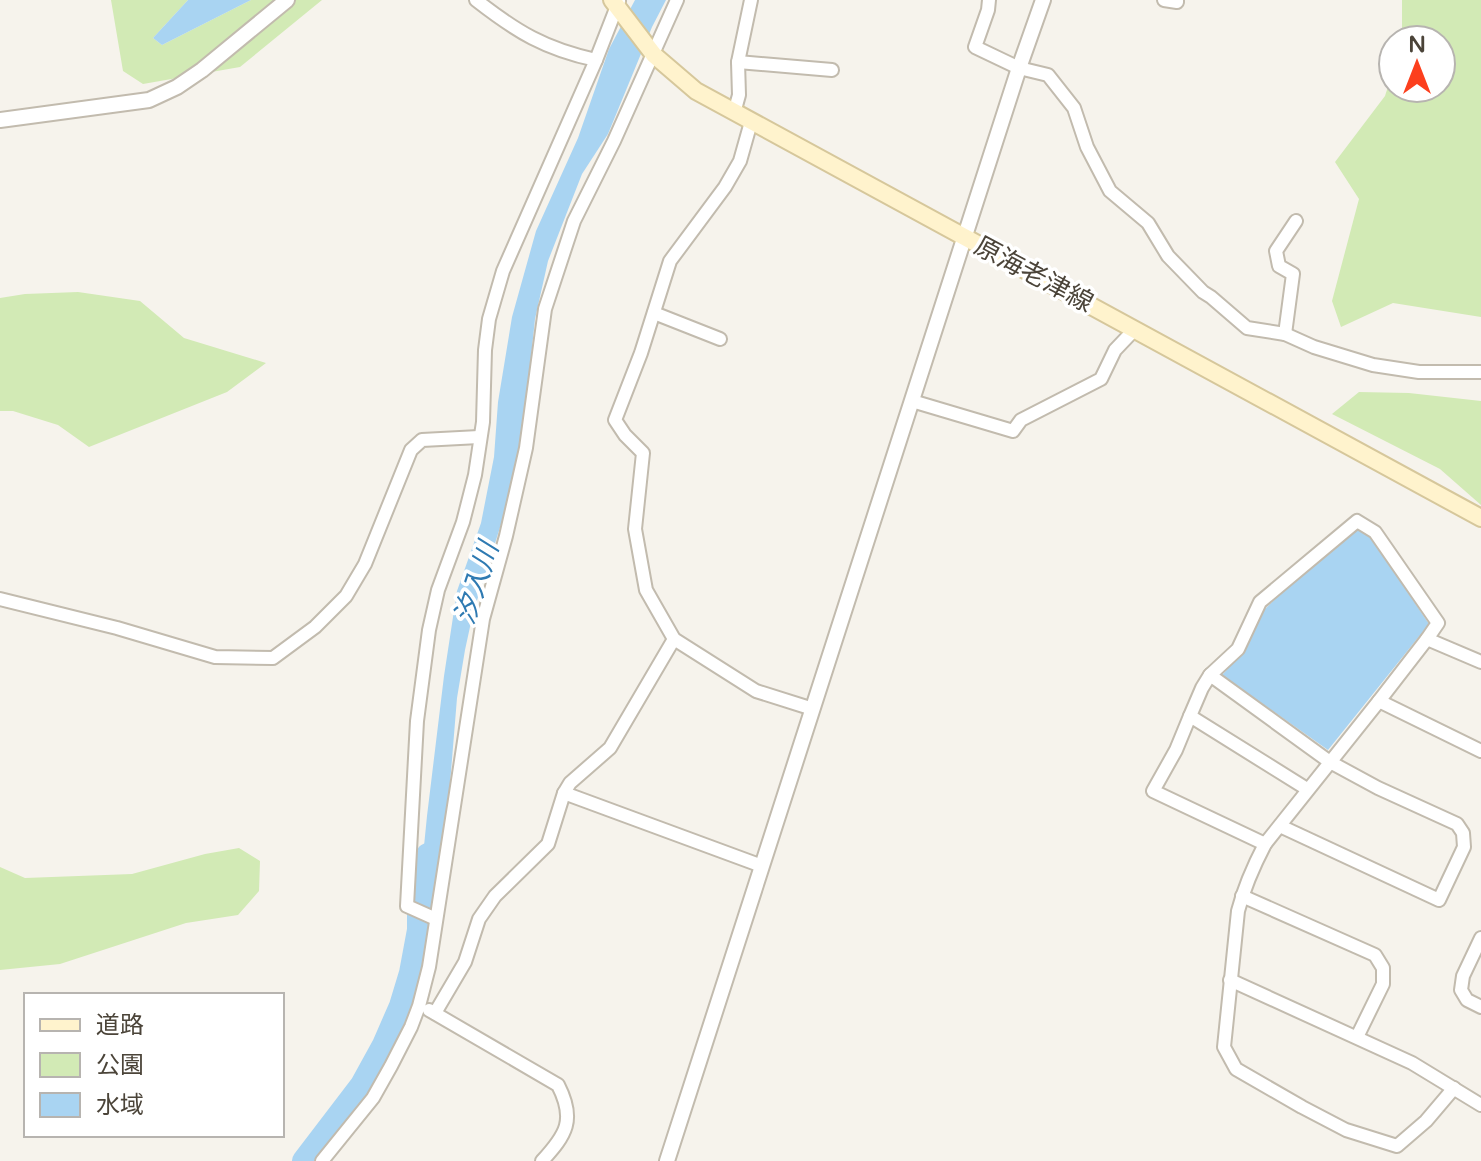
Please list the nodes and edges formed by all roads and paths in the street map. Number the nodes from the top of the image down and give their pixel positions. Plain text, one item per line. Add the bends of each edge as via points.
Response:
1 (287, 0) edge
2 (476, 0) edge
3 (677, 0) edge
4 (751, 0) edge
5 (989, 0) edge
6 (1043, 0) edge
7 (1164, 0) edge
8 (1177, 0) edge
9 (616, 3) edge
10 (652, 52) junction
11 (596, 60) junction
12 (738, 62) junction
13 (1019, 68) junction
14 (832, 70) dead end
15 (734, 113) junction
16 (0, 120) edge
17 (751, 122) junction
18 (1296, 221) dead end
19 (965, 237) junction
20 (654, 313) junction
21 (1135, 329) junction
22 (1285, 334) junction
23 (720, 339) dead end
24 (1481, 372) edge
25 (912, 401) junction
26 (479, 437) junction
27 (1481, 518) edge
28 (0, 599) edge
29 (674, 639) junction
30 (1427, 639) junction
31 (1481, 662) edge
32 (1210, 675) junction
33 (1379, 701) junction
34 (813, 709) junction
35 (1190, 716) junction
36 (1481, 751) edge
37 (1330, 762) junction
38 (1307, 789) junction
39 (564, 793) junction
40 (1280, 826) junction
41 (1265, 844) junction
42 (762, 866) junction
43 (1242, 896) junction
44 (436, 919) junction
45 (1481, 938) edge
46 (1230, 980) junction
47 (419, 1006) junction
48 (1481, 1007) edge
49 (435, 1013) junction
50 (1357, 1037) junction
51 (1454, 1088) junction
52 (1481, 1105) edge
53 (330, 1158) edge
54 (542, 1161) edge
55 (667, 1161) edge

1 - 16 street via 202,70 149,100
2 - 11 street via 530,38
3 - 10 street
4 - 12 street
5 - 13 street via 975,47
6 - 13 street
7 - 8 street
9 - 10 main road, 原海老津線
9 - 11 street
10 - 15 main road, 原海老津線 via 696,91
10 - 44 street via 574,221 545,309 526,448 483,619
11 - 26 street via 503,271 489,319
12 - 14 street
12 - 15 street
13 - 19 street
13 - 22 street via 1048,75 1074,108 1110,191 1148,223 1168,256 1203,292 1247,328
15 - 17 main road, 原海老津線
17 - 19 main road, 原海老津線
17 - 20 street via 740,161 725,187 670,261
18 - 22 street via 1276,251 1279,266 1293,274
19 - 21 main road, 原海老津線
19 - 25 street
20 - 23 street
20 - 29 street via 615,420 643,453 635,529 646,590
21 - 25 street via 1115,350 1101,379 1021,420 1013,431
21 - 27 main road, 原海老津線
22 - 24 street via 1373,365 1419,372
25 - 34 street
26 - 28 street via 422,440 411,450 365,564 346,596 273,658 215,657
26 - 44 street via 463,522 429,630 417,721 407,906
29 - 34 street via 756,691
29 - 39 street via 610,748
30 - 31 street
30 - 32 street via 1438,623 1375,532 1357,521 1260,602 1238,649
30 - 33 street
32 - 35 street
32 - 37 street
33 - 36 street
33 - 37 street
34 - 42 street
35 - 38 street
35 - 41 street via 1153,791
37 - 38 street
37 - 40 street via 1457,824 1464,847 1439,900
38 - 40 street
39 - 42 street
39 - 49 street via 548,844 479,919 465,962
40 - 41 street
41 - 43 street
42 - 55 street
43 - 46 street
43 - 50 street via 1375,955 1383,968 1383,984
44 - 47 street
45 - 48 street via 1461,990
46 - 50 street
46 - 51 street via 1224,1047 1236,1069 1346,1130 1397,1146
47 - 49 street
47 - 53 street via 373,1098
49 - 54 street via 558,1085 567,1116 563,1138
50 - 51 street
51 - 52 street

